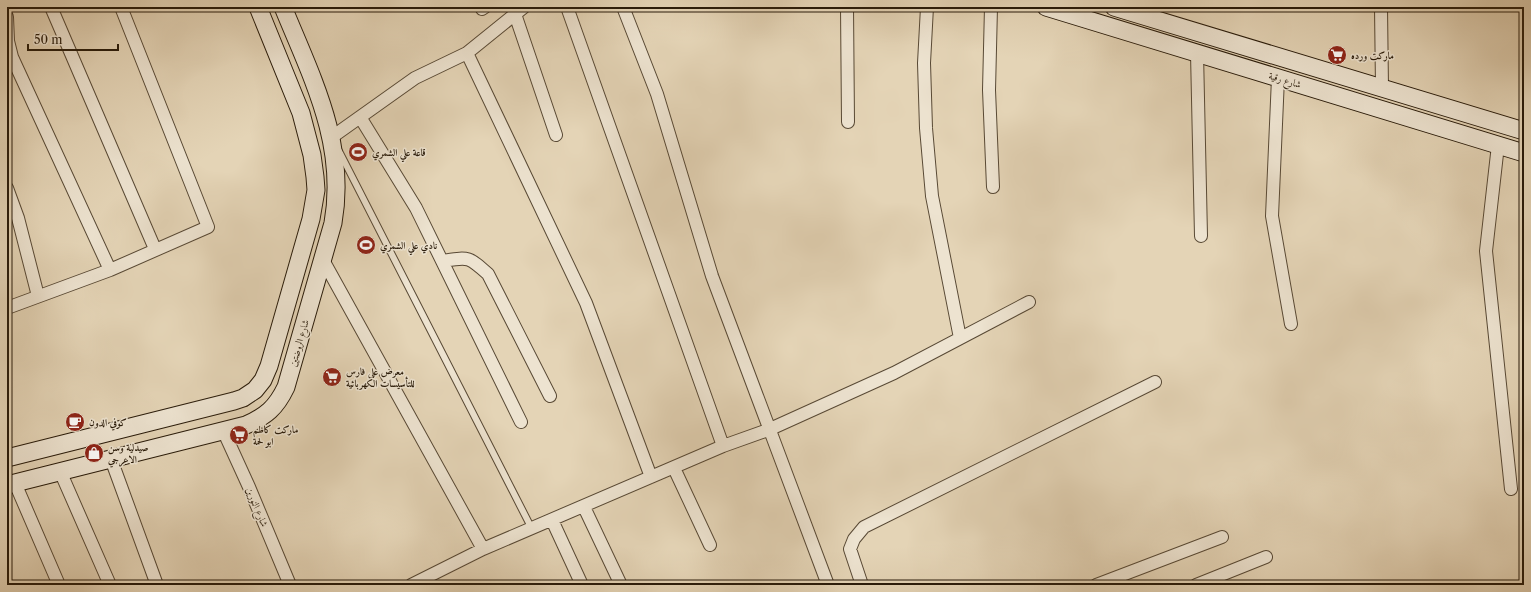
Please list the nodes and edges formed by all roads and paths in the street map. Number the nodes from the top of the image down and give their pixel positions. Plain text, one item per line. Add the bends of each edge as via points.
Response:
1 (51, 7) edge
2 (121, 7) edge
3 (258, 7) edge
4 (283, 7) edge
5 (567, 7) edge
6 (623, 7) edge
7 (847, 7) edge
8 (927, 7) edge
9 (991, 7) edge
10 (1046, 7) edge
11 (1114, 7) edge
12 (1381, 7) edge
13 (519, 10) edge
14 (7, 17) edge
15 (467, 53) junction
16 (1197, 54) junction
17 (1278, 78) junction
18 (1382, 88) junction
19 (360, 117) junction
20 (848, 122) dead end
21 (1524, 131) edge
22 (556, 135) dead end
23 (332, 137) junction
24 (1498, 145) junction
25 (1524, 153) edge
26 (993, 187) dead end
27 (7, 188) edge
28 (1201, 236) dead end
29 (155, 249) junction
30 (323, 260) junction
31 (442, 261) junction
32 (110, 270) junction
33 (38, 296) junction
34 (1029, 302) dead end
35 (7, 308) edge
36 (1291, 324) dead end
37 (960, 338) junction
38 (1155, 382) dead end
39 (550, 396) dead end
40 (521, 422) dead end
41 (224, 430) junction
42 (768, 430) junction
43 (723, 446) junction
44 (7, 458) edge
45 (111, 459) junction
46 (674, 468) junction
47 (60, 471) junction
48 (651, 478) junction
49 (11, 484) edge
50 (1511, 489) dead end
51 (584, 507) junction
52 (552, 520) junction
53 (532, 529) junction
54 (1222, 536) dead end
55 (710, 545) dead end
56 (483, 549) junction
57 (1266, 557) dead end
58 (59, 585) edge
59 (110, 585) edge
60 (157, 585) edge
61 (290, 585) edge
62 (411, 585) edge
63 (582, 585) edge
64 (621, 585) edge
65 (828, 585) edge
66 (862, 585) edge
67 (1096, 585) edge
68 (1196, 585) edge

1 - 29 street
2 - 29 street via 208,227
3 - 44 main road via 307,131 316,190 306,241 274,352 263,380 250,394 234,401
4 - 23 main road, شارع الروضتين via 319,96
5 - 43 street
6 - 42 street via 657,94 712,276
7 - 20 street
8 - 37 street via 924,63 932,196
9 - 26 street via 988,90
10 - 16 main road, شارع رقية
11 - 18 main road, شارع رقية
12 - 18 street
13 - 15 street
13 - 22 street
14 - 32 street via 8,41 12,56
15 - 19 street via 415,78
15 - 48 street via 586,303
16 - 17 main road, شارع رقية
16 - 28 street
17 - 24 main road, شارع رقية
17 - 36 street via 1272,216
18 - 21 main road, شارع رقية
19 - 23 street
19 - 31 street via 416,208
23 - 30 main road, شارع الروضتين via 337,195
23 - 53 lane
24 - 25 main road, شارع رقية
24 - 50 street via 1486,251
27 - 33 street via 18,218
29 - 32 street
30 - 41 main road, شارع الروضتين via 283,394 274,408 262,416
30 - 56 street
31 - 39 street via 462,258 473,260 488,274
31 - 40 street
32 - 33 street
33 - 35 street
34 - 37 street
37 - 42 street via 894,373
38 - 66 street via 864,527 850,549
41 - 45 main road, شارع الروضتين
41 - 61 street, شارع النورين
42 - 43 street
42 - 65 street
43 - 46 street
45 - 47 main road, شارع الروضتين
45 - 60 street
46 - 48 street
46 - 55 street
47 - 49 main road, شارع الروضتين
47 - 59 street
48 - 51 street
49 - 58 street
51 - 52 street
51 - 64 street
52 - 53 street
52 - 63 street
53 - 56 street
54 - 67 street
56 - 62 street
57 - 68 street

